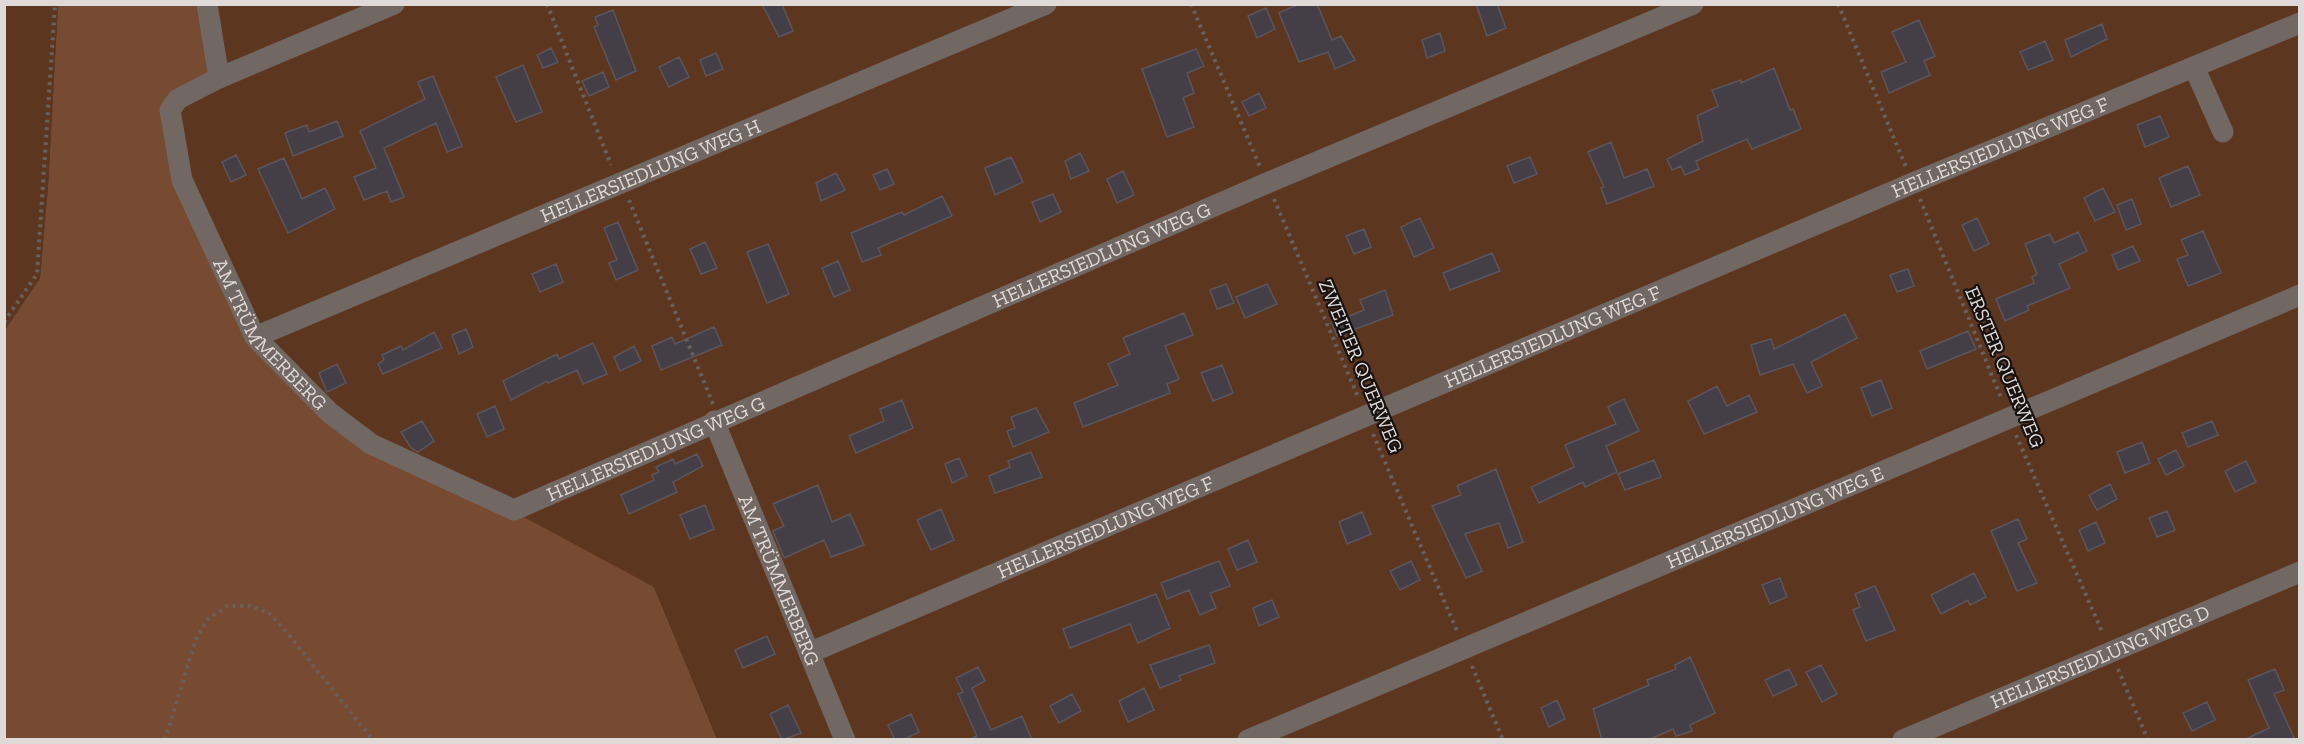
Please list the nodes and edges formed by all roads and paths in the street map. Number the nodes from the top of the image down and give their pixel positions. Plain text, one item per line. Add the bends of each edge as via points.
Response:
1 (56, 4) edge
2 (207, 4) edge
3 (394, 4) edge
4 (547, 4) edge
5 (1046, 4) edge
6 (1191, 4) edge
7 (1693, 4) edge
8 (1838, 4) edge
9 (2300, 23) edge
10 (2194, 67) junction
11 (219, 78) junction
12 (2223, 132) dead end
13 (620, 183) junction
14 (1267, 183) junction
15 (1913, 183) junction
16 (2300, 295) edge
17 (4, 322) edge
18 (255, 336) junction
19 (1366, 416) junction
20 (2009, 418) junction
21 (716, 420) junction
22 (514, 510) joint
23 (2300, 572) edge
24 (1464, 648) junction
25 (2110, 652) junction
26 (809, 653) junction
27 (165, 740) edge
28 (373, 740) edge
29 (845, 740) edge
30 (1248, 740) edge
31 (1503, 740) edge
32 (1903, 740) edge
33 (2148, 740) edge

1 - 17 path via 37,274
2 - 11 lane
3 - 11 lane, AM TRÜMMERBERG
4 - 13 path
5 - 13 lane, HELLERSIEDLUNG WEG H
6 - 14 path, ZWEITER QUERWEG
7 - 14 lane, HELLERSIEDLUNG WEG G
8 - 15 path, ERSTER QUERWEG
9 - 10 lane, HELLERSIEDLUNG WEG F
10 - 12 lane
10 - 15 lane, HELLERSIEDLUNG WEG F
11 - 18 lane, AM TRÜMMERBERG via 178,99 170,111 182,180
13 - 18 lane, HELLERSIEDLUNG WEG H
13 - 21 path
14 - 19 path, ZWEITER QUERWEG
14 - 21 lane, HELLERSIEDLUNG WEG G
15 - 19 lane, HELLERSIEDLUNG WEG F
15 - 20 path, ERSTER QUERWEG
16 - 20 lane, HELLERSIEDLUNG WEG E
18 - 22 lane, AM TRÜMMERBERG via 330,413 371,444
19 - 24 path, ZWEITER QUERWEG
19 - 26 lane, HELLERSIEDLUNG WEG F
20 - 24 lane, HELLERSIEDLUNG WEG E
20 - 25 path, ERSTER QUERWEG
21 - 22 lane, HELLERSIEDLUNG WEG G
21 - 26 lane, AM TRÜMMERBERG
23 - 25 lane, HELLERSIEDLUNG WEG D
24 - 30 lane, HELLERSIEDLUNG WEG E
24 - 31 path, ZWEITER QUERWEG
25 - 32 lane, HELLERSIEDLUNG WEG D
25 - 33 path, ERSTER QUERWEG
26 - 29 lane, AM TRÜMMERBERG
27 - 28 path via 196,639 208,619 228,606 250,606 269,613 282,627

